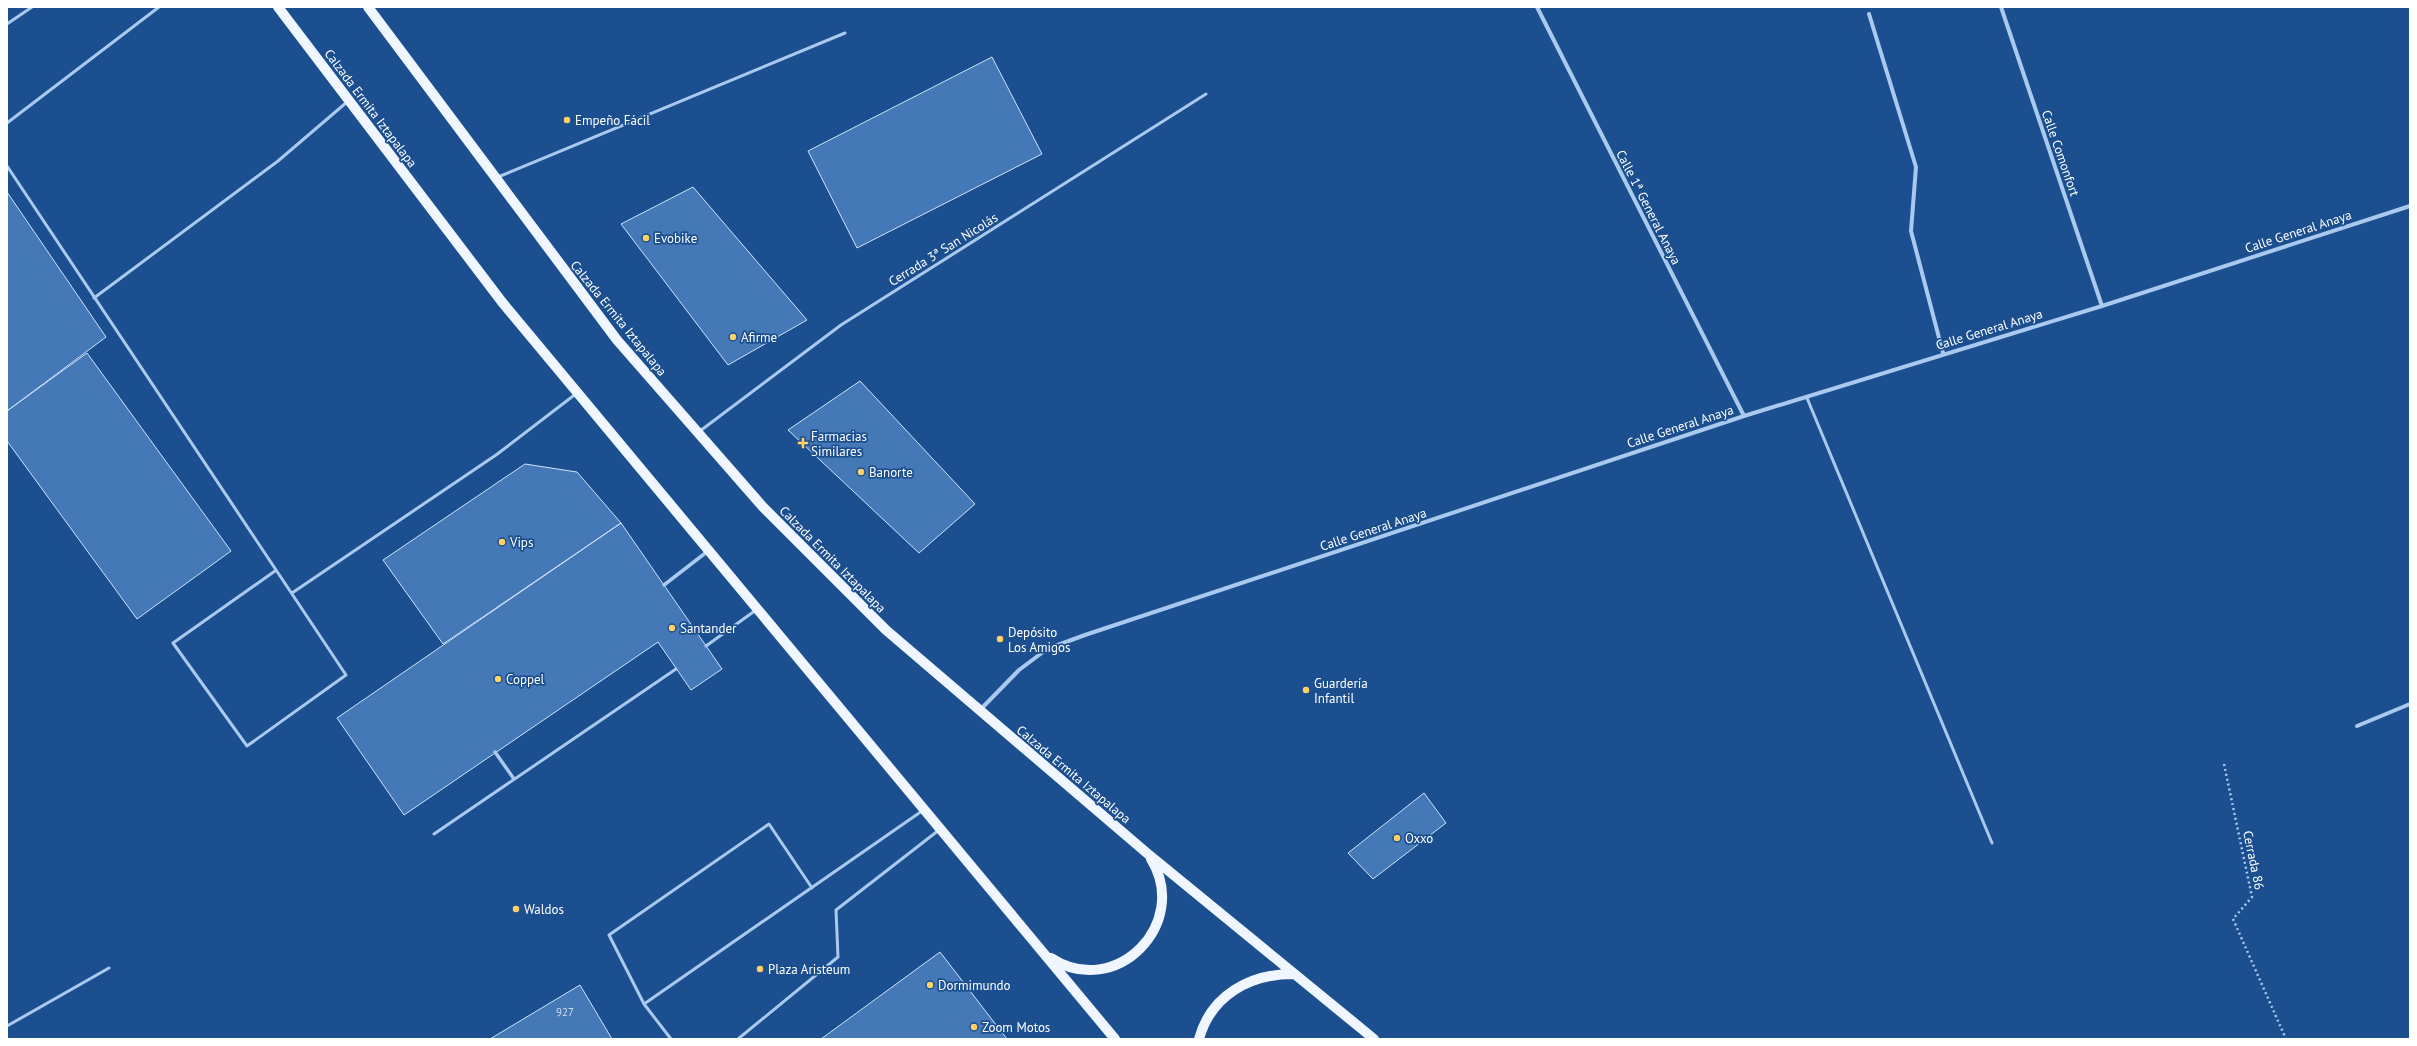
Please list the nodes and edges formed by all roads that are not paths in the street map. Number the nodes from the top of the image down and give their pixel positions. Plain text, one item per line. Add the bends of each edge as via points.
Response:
1 (32, 7) edge
2 (159, 7) edge
3 (278, 7) edge
4 (368, 7) edge
5 (1537, 7) edge
6 (2001, 7) edge
7 (1869, 14) dead end
8 (7, 24) edge
9 (845, 33) dead end
10 (1206, 94) dead end
11 (349, 101) junction
12 (7, 123) edge
13 (7, 166) edge
14 (495, 178) junction
15 (2410, 206) edge
16 (94, 298) junction
17 (2102, 306) junction
18 (1943, 354) junction
19 (578, 392) junction
20 (1807, 398) junction
21 (1744, 416) junction
22 (698, 432) junction
23 (708, 551) junction
24 (275, 571) junction
25 (664, 584) dead end
26 (292, 593) junction
27 (757, 609) junction
28 (706, 646) dead end
29 (676, 669) dead end
30 (2410, 704) edge
31 (980, 710) junction
32 (2357, 726) dead end
33 (495, 752) dead end
34 (514, 779) junction
35 (924, 810) junction
36 (940, 829) junction
37 (434, 834) dead end
38 (1992, 843) dead end
39 (1148, 854) junction
40 (812, 888) junction
41 (1044, 953) junction
42 (109, 968) dead end
43 (1293, 974) junction
44 (644, 1004) junction
45 (7, 1026) edge
46 (672, 1039) edge
47 (738, 1039) edge
48 (1115, 1039) edge
49 (1199, 1039) edge
50 (1374, 1039) edge

1 - 8 lane
2 - 12 lane
3 - 11 main road, Calzada Ermita Iztapalapa
4 - 14 main road, Calzada Ermita Iztapalapa
5 - 21 street, Calle 1ª General Anaya
6 - 17 street, Calle Comonfort
7 - 18 street via 1916,167 1911,230
9 - 14 lane
10 - 22 lane, Cerrada 3ª San Nicolás via 841,325
11 - 16 lane via 278,161
11 - 19 main road, Calzada Ermita Iztapalapa via 502,302
13 - 16 lane
14 - 22 main road, Calzada Ermita Iztapalapa via 617,340
15 - 17 street, Calle General Anaya
16 - 24 lane
17 - 18 street, Calle General Anaya
18 - 20 street, Calle General Anaya
19 - 23 main road, Calzada Ermita Iztapalapa
19 - 26 lane via 496,455
20 - 21 street, Calle General Anaya
20 - 38 lane
21 - 31 street, Calle General Anaya via 1047,649 1019,670
22 - 31 main road, Calzada Ermita Iztapalapa via 763,507 886,630
23 - 25 street
23 - 27 main road, Calzada Ermita Iztapalapa
24 - 26 lane
24 - 26 lane via 173,643 247,746 346,675
27 - 28 lane
27 - 35 main road, Calzada Ermita Iztapalapa
29 - 34 lane
30 - 32 street
31 - 39 main road, Calzada Ermita Iztapalapa
33 - 34 street
34 - 37 lane
35 - 36 main road, Calzada Ermita Iztapalapa
35 - 40 lane
36 - 41 main road, Calzada Ermita Iztapalapa
36 - 47 lane via 836,910 838,957
39 - 41 main road via 1157,868 1162,885 1163,903 1160,920 1141,949 1127,960 1111,967 1094,970 1076,969
39 - 43 main road, Calzada Ermita Iztapalapa
40 - 44 lane
40 - 44 lane via 769,824 609,935
41 - 48 main road, Calzada Ermita Iztapalapa
42 - 45 lane
43 - 49 main road via 1274,974 1256,978 1239,986 1224,997 1211,1012
43 - 50 main road, Calzada Ermita Iztapalapa via 1304,980
44 - 46 lane

